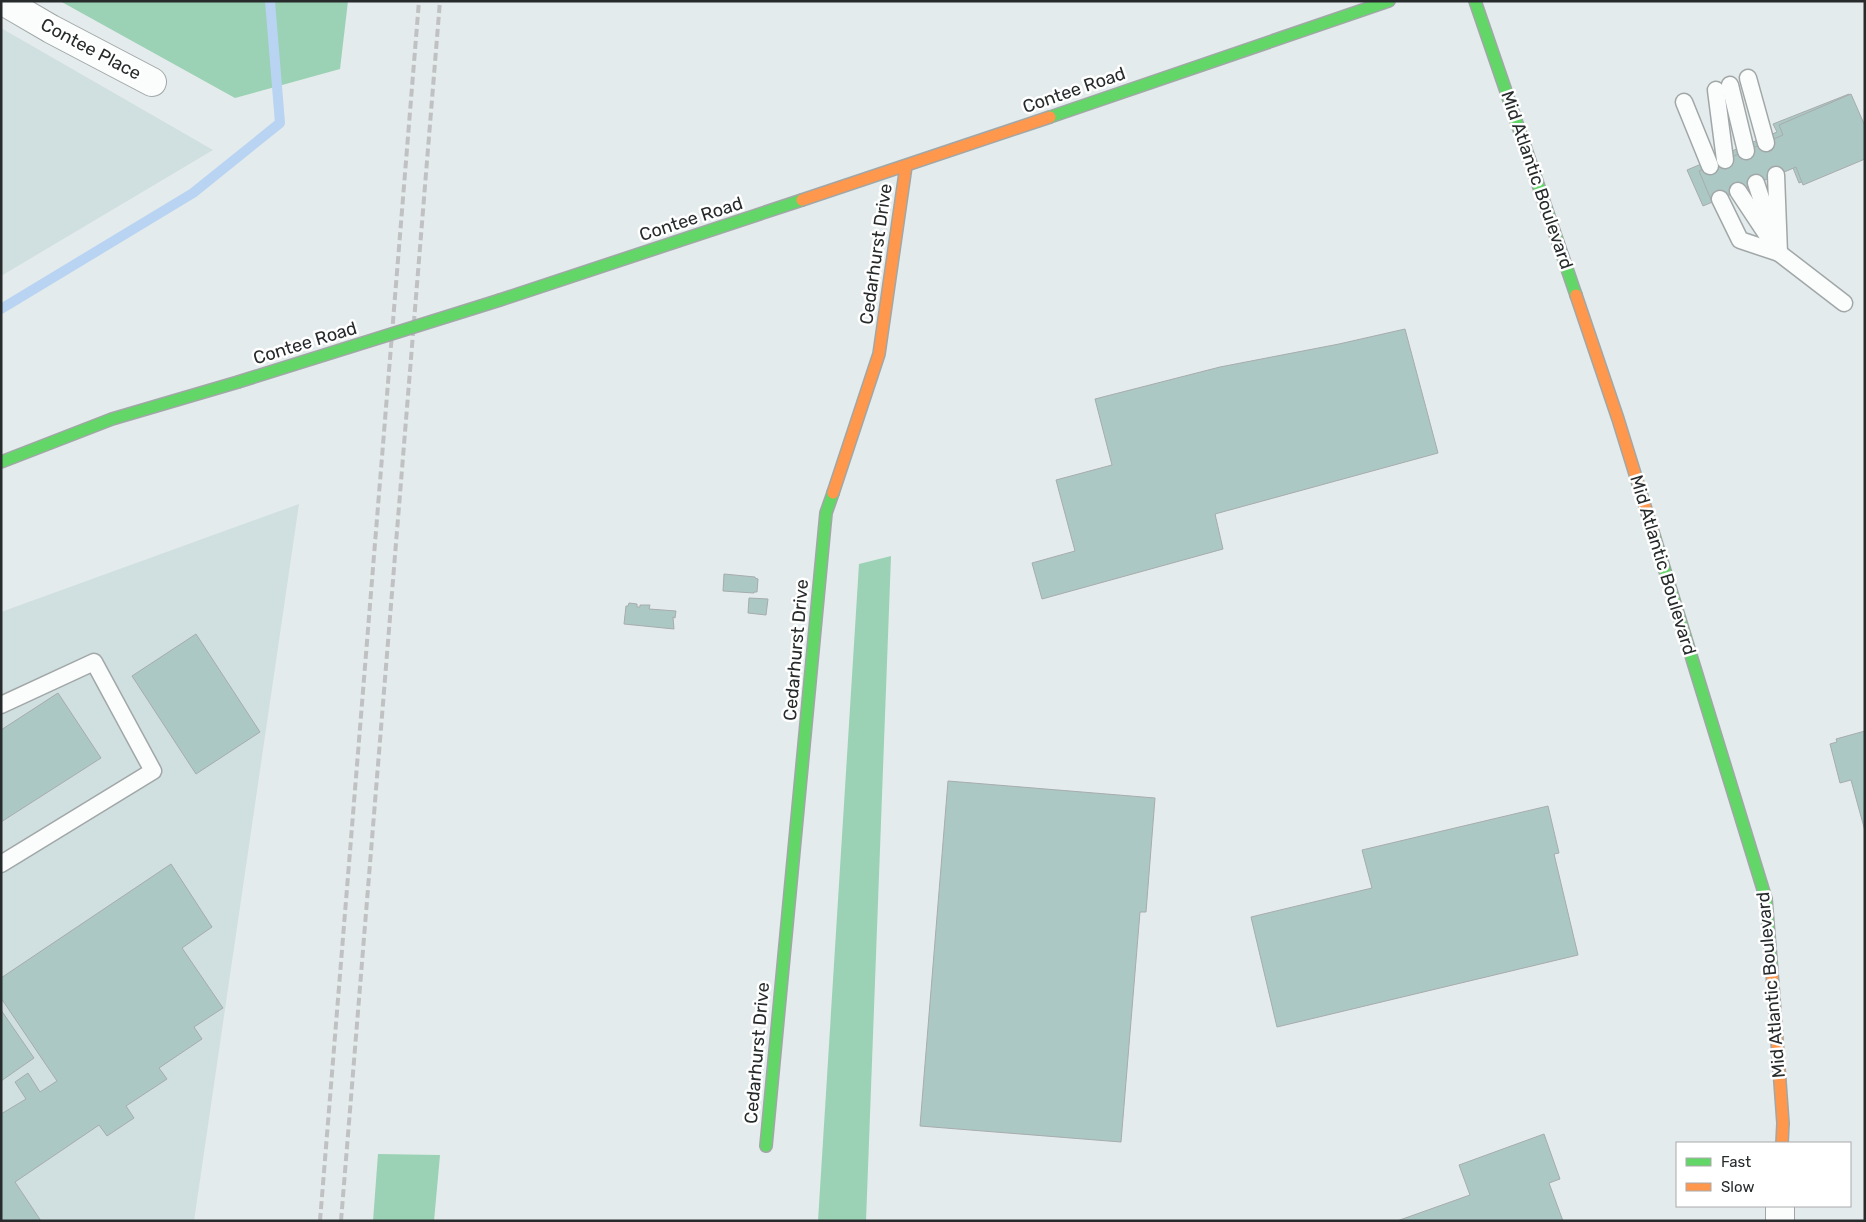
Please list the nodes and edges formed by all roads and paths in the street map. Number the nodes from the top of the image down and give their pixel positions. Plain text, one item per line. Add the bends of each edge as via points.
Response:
1 (3, 1) edge
2 (1388, 1) edge
3 (1475, 1) edge
4 (1748, 78) dead end
5 (152, 82) dead end
6 (1684, 102) dead end
7 (1766, 143) dead end
8 (1746, 151) dead end
9 (1725, 160) dead end
10 (906, 166) junction
11 (1710, 166) dead end
12 (1776, 175) dead end
13 (1756, 183) dead end
14 (1738, 191) dead end
15 (1720, 199) dead end
16 (1779, 253) junction
17 (1844, 303) dead end
18 (1, 462) edge
19 (1, 705) edge
20 (1, 864) edge
21 (1782, 1142) edge
22 (766, 1146) dead end
23 (1780, 1207) edge
24 (1780, 1221) edge

1 - 5 street, Contee Place
2 - 10 street, Contee Road
3 - 21 street, Mid Atlantic Boulevard via 1618,419 1766,899
4 - 7 lane
6 - 11 lane
8 - 9 lane via 1723,88
10 - 18 street, Contee Road, bridge via 500,300 112,419
10 - 22 street, Cedarhurst Drive via 879,354 826,513
12 - 16 lane
13 - 16 lane
14 - 16 lane
15 - 16 lane via 1740,240
16 - 17 lane
19 - 20 lane via 94,662 153,771
23 - 24 street

